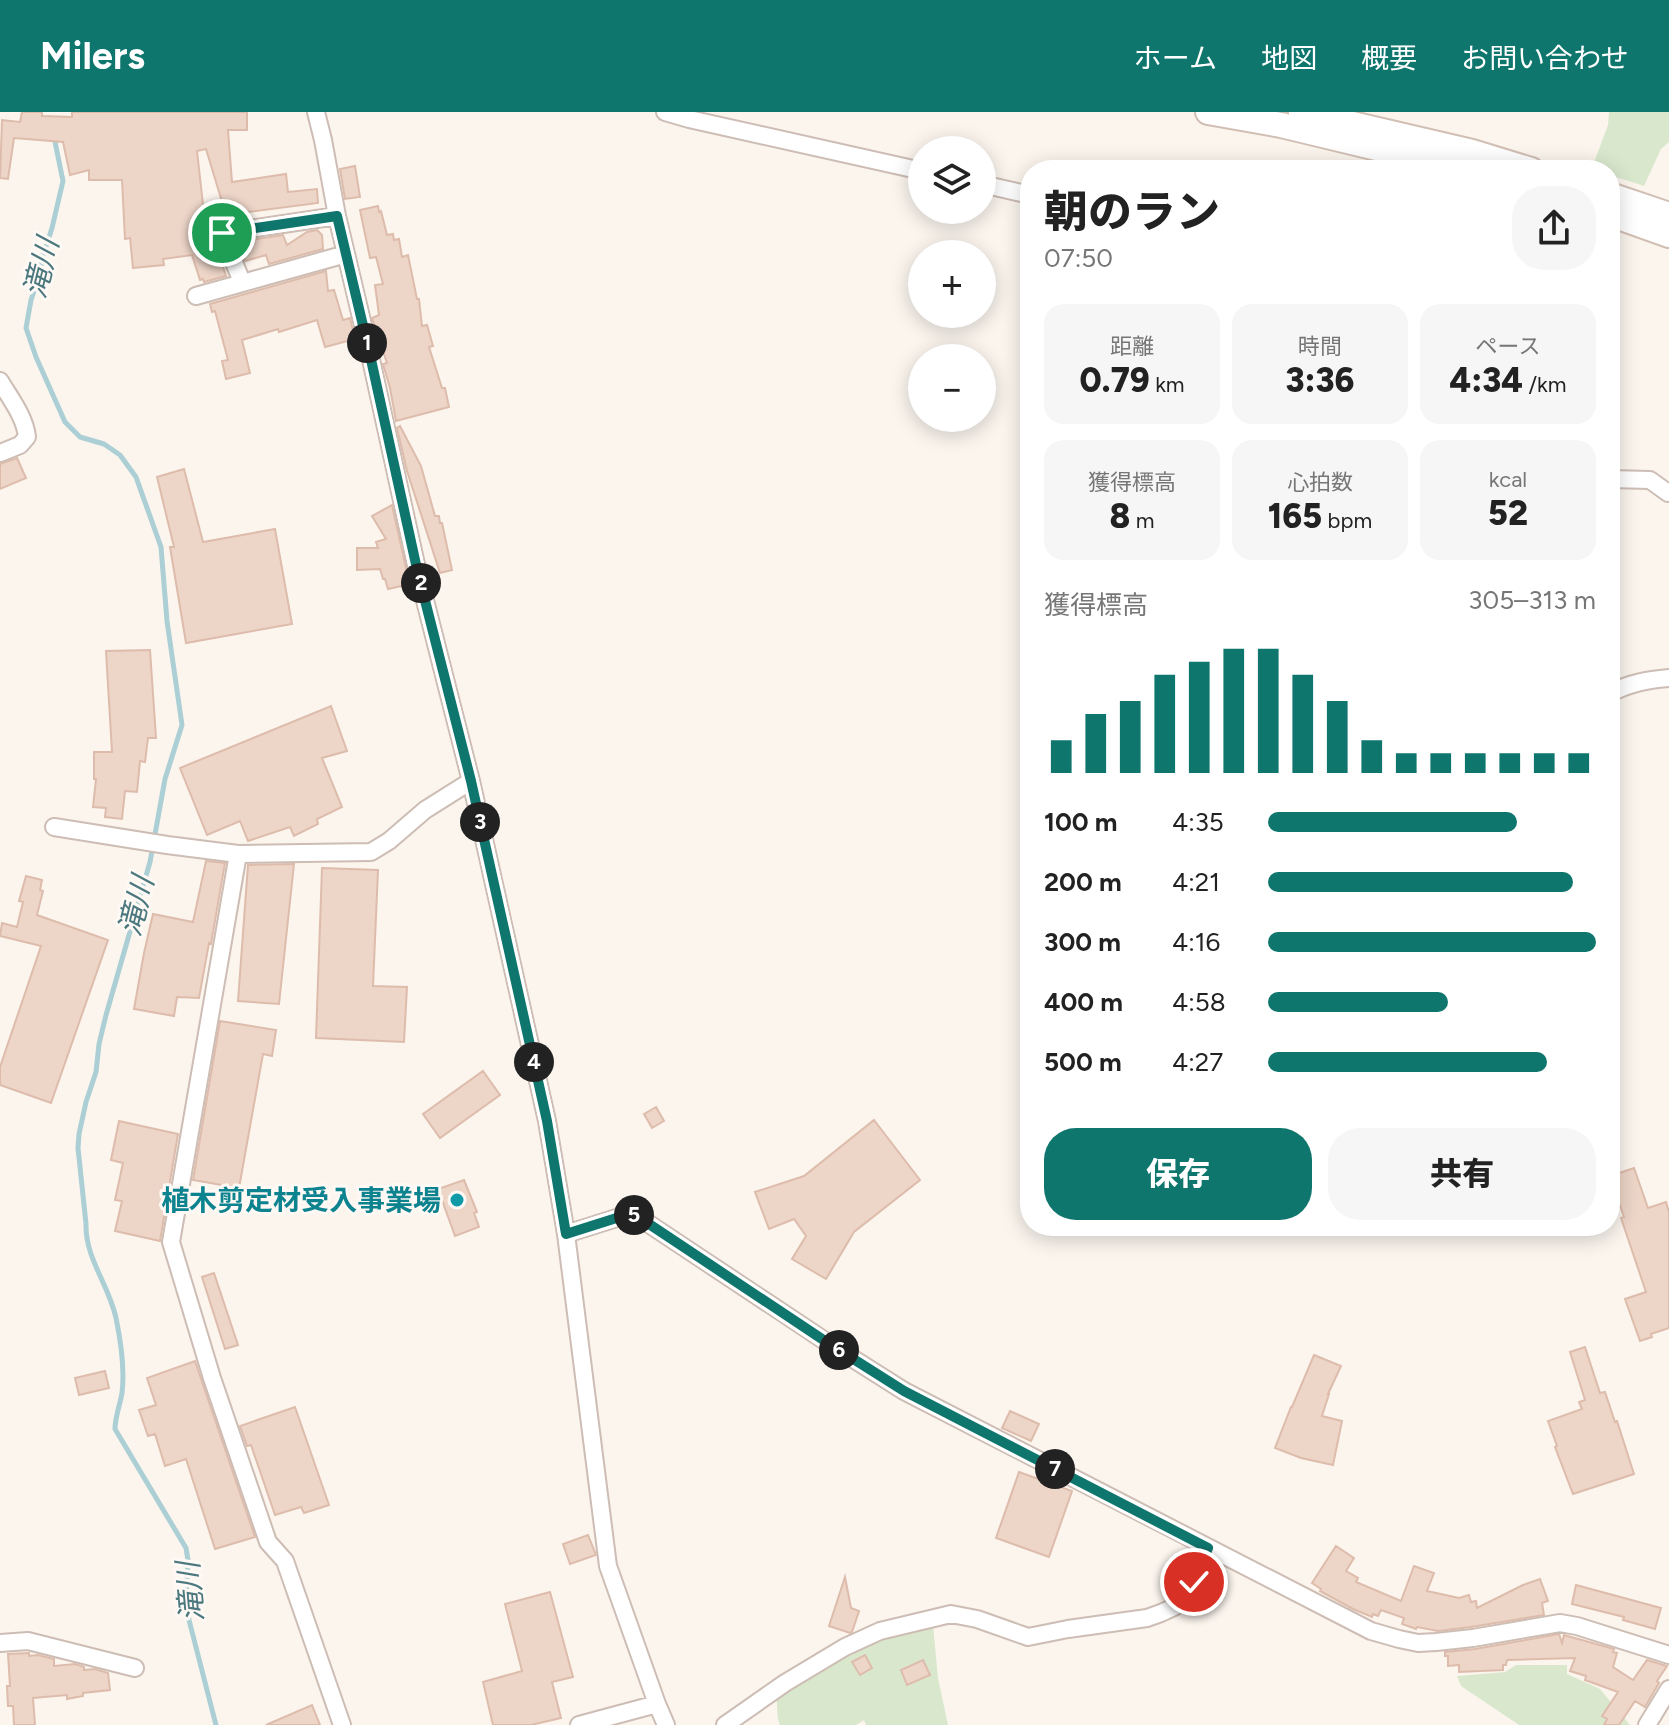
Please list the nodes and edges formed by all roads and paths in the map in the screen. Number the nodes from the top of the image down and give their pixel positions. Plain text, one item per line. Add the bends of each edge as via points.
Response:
1 (316, 112) edge
2 (665, 112) edge
3 (1208, 112) edge
4 (1301, 112) edge
5 (1426, 160) edge
6 (1498, 160) edge
7 (908, 168) edge
8 (996, 187) edge
9 (1020, 193) edge
10 (1620, 198) edge
11 (1669, 215) edge
12 (337, 216) junction
13 (1620, 218) edge
14 (1669, 235) edge
15 (346, 254) junction
16 (242, 282) junction
17 (196, 296) dead end
18 (0, 381) edge
19 (0, 453) edge
20 (1620, 479) edge
21 (1668, 493) edge
22 (1669, 678) edge
23 (1620, 688) edge
24 (471, 781) junction
25 (54, 827) dead end
26 (238, 854) junction
27 (566, 1234) junction
28 (1208, 1548) junction
29 (0, 1643) edge
30 (1669, 1655) edge
31 (135, 1668) dead end
32 (1669, 1689) edge
33 (657, 1704) junction
34 (342, 1725) edge
35 (579, 1725) edge
36 (666, 1725) edge
37 (725, 1725) edge
38 (1647, 1725) edge

1 - 12 street
2 - 7 street
3 - 5 main road
4 - 6 main road
8 - 9 street
10 - 11 main road
12 - 15 street
12 - 16 street via 222,233
13 - 14 main road
15 - 16 street
15 - 24 street
16 - 17 street
18 - 19 street via 27,437
20 - 21 street via 1650,480
22 - 23 street
24 - 26 street via 371,852
24 - 27 street via 547,1121
25 - 26 street
26 - 34 street via 171,1242 268,1542 285,1561
27 - 28 street via 637,1216 904,1391
27 - 33 street via 608,1566
28 - 30 street via 1371,1631 1399,1639 1436,1642 1560,1623
28 - 37 street via 1186,1597 1161,1613 1028,1637 951,1614 891,1629 845,1647
29 - 31 street via 28,1641
32 - 38 street
33 - 35 street
33 - 36 street

